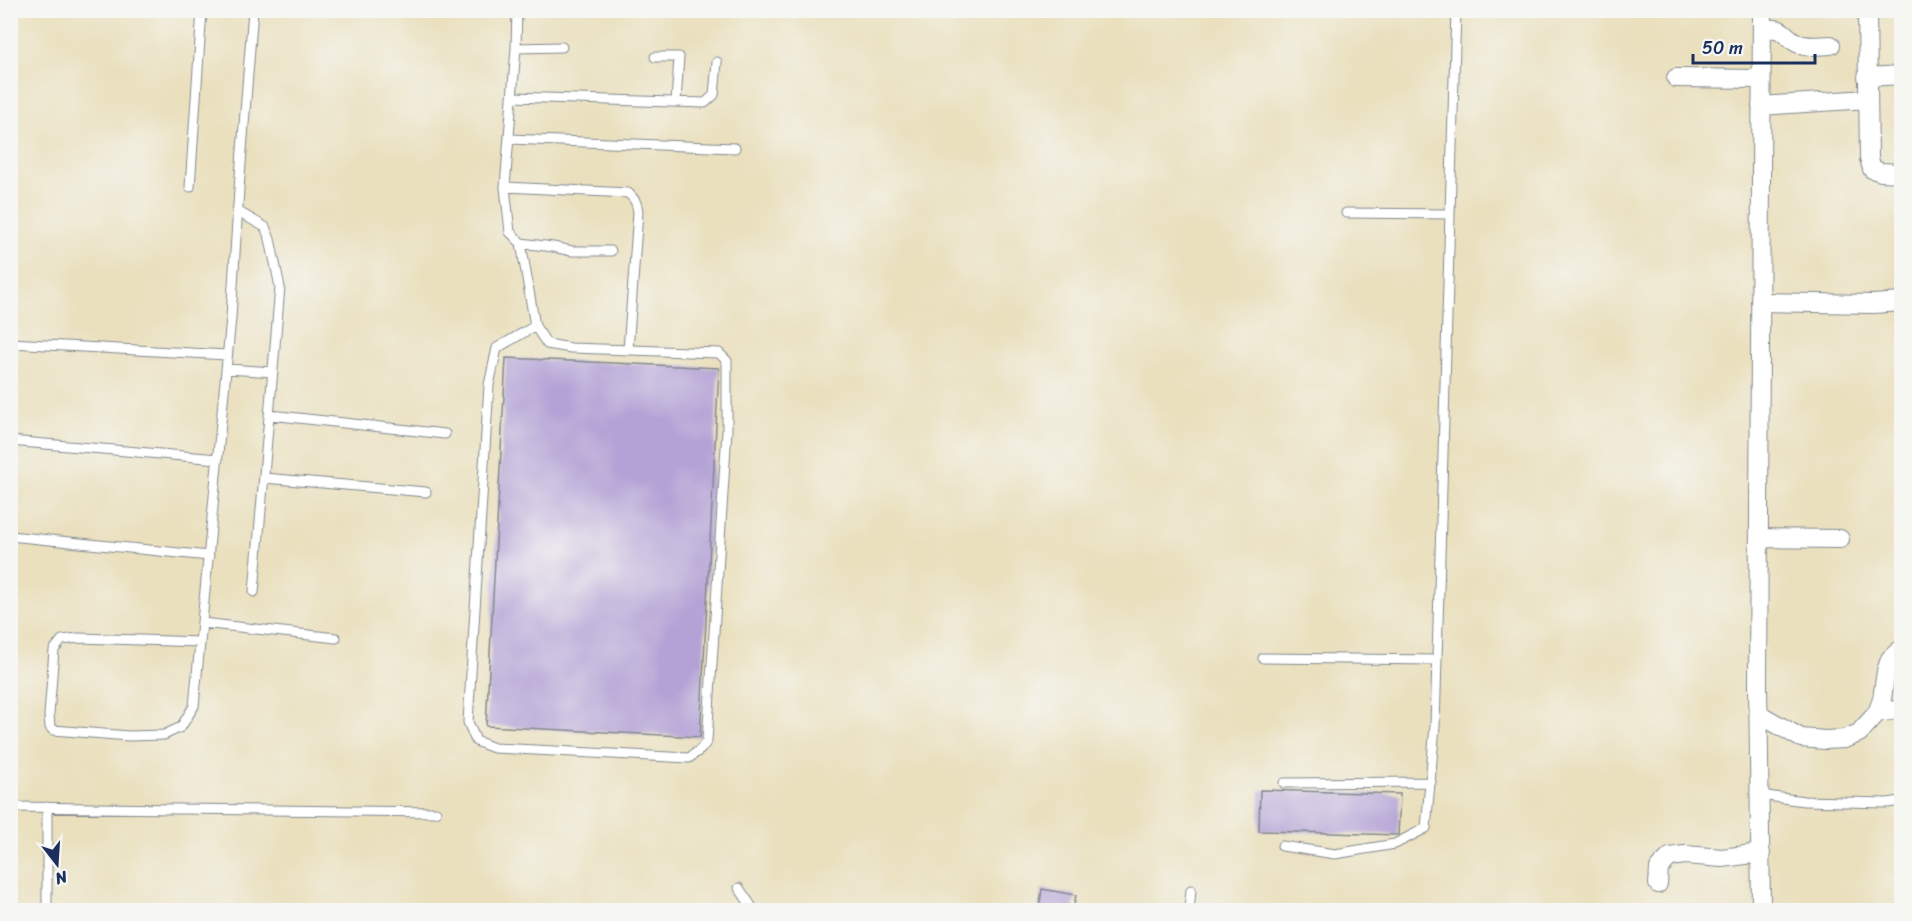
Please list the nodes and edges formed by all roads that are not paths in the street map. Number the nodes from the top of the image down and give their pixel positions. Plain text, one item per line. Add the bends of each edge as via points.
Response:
1 (202, 10) edge
2 (253, 10) edge
3 (517, 10) edge
4 (1456, 10) edge
5 (1762, 10) edge
6 (1867, 10) edge
7 (1762, 30) junction
8 (1832, 45) dead end
9 (562, 47) dead end
10 (516, 48) junction
11 (654, 57) dead end
12 (717, 62) dead end
13 (1902, 75) edge
14 (1867, 77) junction
15 (1676, 78) dead end
16 (1761, 79) junction
17 (512, 97) junction
18 (1868, 99) junction
19 (676, 102) junction
20 (1761, 106) junction
21 (509, 139) junction
22 (735, 148) dead end
23 (1902, 172) edge
24 (190, 187) dead end
25 (505, 187) junction
26 (237, 211) junction
27 (1346, 213) dead end
28 (1450, 214) junction
29 (521, 243) junction
30 (611, 251) dead end
31 (1760, 302) junction
32 (1902, 302) edge
33 (535, 326) junction
34 (10, 343) edge
35 (628, 350) junction
36 (227, 356) junction
37 (226, 369) junction
38 (273, 372) junction
39 (270, 415) junction
40 (445, 434) dead end
41 (10, 441) edge
42 (218, 459) junction
43 (264, 478) junction
44 (426, 492) dead end
45 (10, 536) edge
46 (1760, 538) junction
47 (1840, 538) dead end
48 (209, 556) junction
49 (254, 592) dead end
50 (202, 623) junction
51 (336, 639) dead end
52 (200, 642) junction
53 (1900, 650) edge
54 (1263, 658) dead end
55 (1437, 660) junction
56 (1902, 709) edge
57 (1877, 713) junction
58 (1759, 714) junction
59 (1431, 782) junction
60 (1284, 783) dead end
61 (1760, 795) junction
62 (1902, 801) edge
63 (10, 807) edge
64 (47, 807) junction
65 (436, 812) dead end
66 (1282, 846) dead end
67 (1761, 853) junction
68 (1658, 884) dead end
69 (739, 888) dead end
70 (1191, 890) dead end
71 (1761, 906) dead end
72 (47, 910) edge
73 (754, 910) edge
74 (1190, 910) edge

1 - 24 lane
2 - 26 lane
3 - 10 lane
4 - 28 lane
5 - 7 street
6 - 14 street
7 - 8 street via 1784,31 1805,46
7 - 16 street
9 - 10 lane
10 - 17 lane
11 - 19 lane via 679,57
12 - 19 lane via 714,95 705,103
13 - 14 street
14 - 18 street
15 - 16 street
16 - 20 street
17 - 19 lane
17 - 21 lane
18 - 20 street
18 - 23 street via 1872,169
20 - 31 street
21 - 22 lane
21 - 25 lane
25 - 29 lane via 510,232
25 - 35 lane via 628,193 633,198 638,212
26 - 36 lane
26 - 38 lane via 265,227 270,239 280,287
27 - 28 lane
28 - 55 lane
29 - 30 lane via 572,251
29 - 33 lane
31 - 32 street
31 - 46 street
33 - 35 lane via 547,344
33 - 35 lane via 497,348 489,386 468,722 476,741 494,748 689,758 707,741 726,443 727,361 719,353
34 - 36 lane
36 - 37 lane
37 - 38 lane
37 - 42 lane
38 - 39 lane
39 - 40 lane
39 - 43 lane
41 - 42 lane
42 - 48 lane
43 - 44 lane
43 - 49 lane
45 - 48 lane
46 - 47 street
46 - 58 street
48 - 50 lane
50 - 51 lane
50 - 52 lane
52 - 52 lane via 62,640 54,650 50,728 129,736 164,735 181,726 194,706
53 - 57 street via 1890,659
54 - 55 lane
55 - 59 lane
56 - 57 street
57 - 58 street via 1859,733 1825,740 1801,738
58 - 61 street
59 - 60 lane
59 - 66 lane via 1426,828 1395,844 1335,854
61 - 62 lane via 1804,801
61 - 67 street
63 - 64 lane
64 - 65 lane
64 - 72 lane
67 - 68 street via 1722,858 1670,857 1659,868
67 - 71 street
69 - 73 lane
70 - 74 lane

